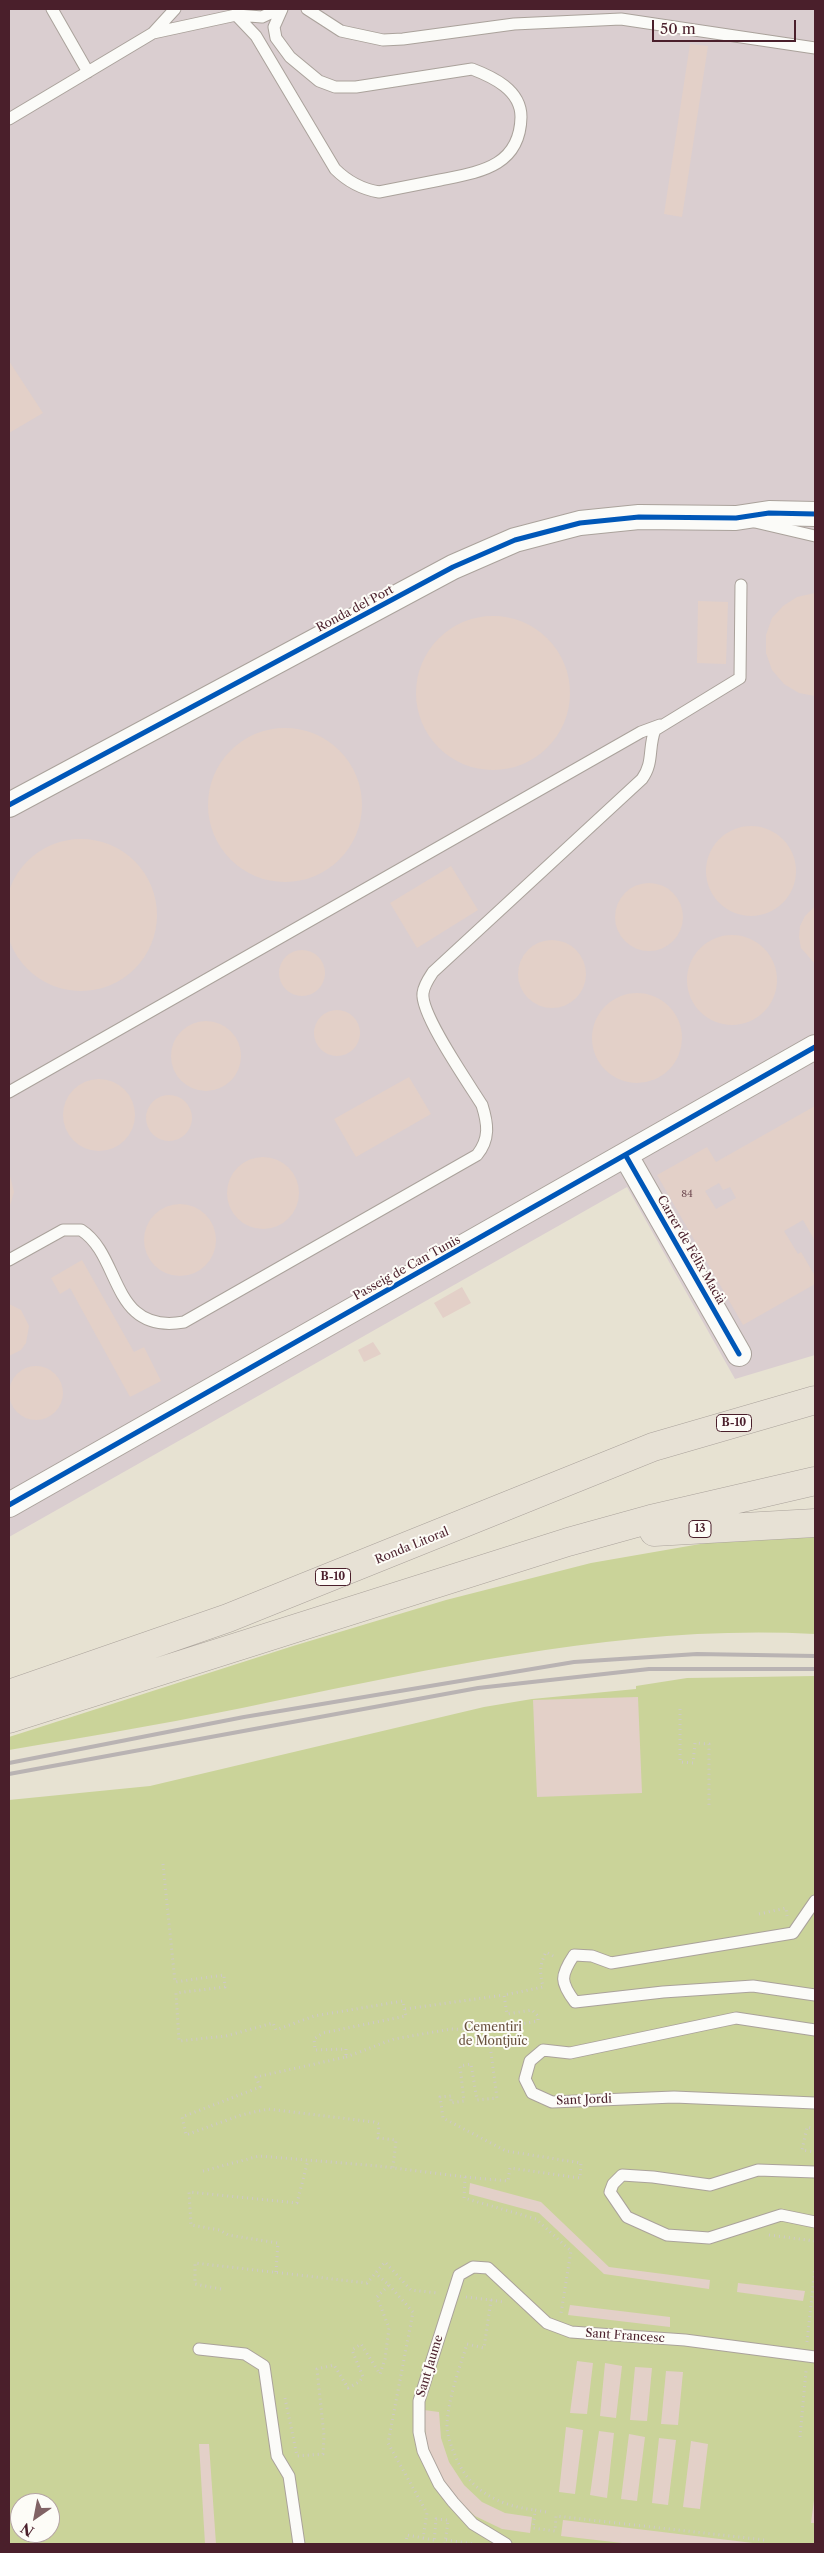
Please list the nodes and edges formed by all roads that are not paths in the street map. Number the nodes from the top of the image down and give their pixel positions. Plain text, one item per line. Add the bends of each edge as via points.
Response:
1 (52, 9) edge
2 (175, 9) edge
3 (280, 9) edge
4 (308, 9) edge
5 (232, 12) edge
6 (153, 33) junction
7 (815, 48) edge
8 (88, 72) junction
9 (9, 119) edge
10 (815, 505) edge
11 (815, 514) edge
12 (770, 519) junction
13 (815, 527) edge
14 (815, 536) edge
15 (741, 586) dead end
16 (660, 725) junction
17 (9, 805) edge
18 (815, 1047) edge
19 (9, 1092) edge
20 (626, 1156) junction
21 (9, 1260) edge
22 (739, 1354) dead end
23 (815, 1382) edge
24 (815, 1400) edge
25 (653, 1447) junction
26 (815, 1481) edge
27 (9, 1505) edge
28 (815, 1523) edge
29 (585, 1537) junction
30 (9, 1694) edge
31 (9, 1719) edge
32 (815, 1901) edge
33 (815, 1995) edge
34 (815, 2030) edge
35 (815, 2103) edge
36 (815, 2172) edge
37 (815, 2222) edge
38 (459, 2275) joint
39 (200, 2350) dead end
40 (815, 2357) edge
41 (299, 2544) edge
42 (506, 2544) edge

1 - 8 lane
2 - 6 lane
3 - 5 lane via 262,17 249,18
3 - 5 lane via 274,26 276,38 285,51 304,71 335,87 356,87 472,69 504,84 516,98 521,113 521,129 515,143 505,158 486,170 379,192 354,185 335,169 256,36
4 - 7 lane via 341,31 383,40 514,24 621,19
5 - 6 lane
6 - 8 lane
8 - 9 lane
10 - 12 lane
11 - 12 street
12 - 13 street
12 - 14 lane
12 - 17 street, Ronda del Port via 674,516 610,519 549,530 486,552
15 - 16 lane via 740,678
16 - 19 lane via 632,737
16 - 21 lane via 652,737 651,760 642,779 426,982 423,993 426,1013 482,1105 486,1117 487,1138 477,1155 184,1322 151,1320 131,1308 92,1240 81,1230 63,1230
18 - 20 street, Passeig de Can Tunis
20 - 22 street, Carrer de Félix Macià
20 - 27 street, Passeig de Can Tunis
23 - 25 highway
24 - 25 highway, Ronda Litoral / B-10
25 - 30 highway, Ronda Litoral / B-10 via 238,1614
26 - 29 highway
28 - 29 highway, 13
29 - 31 highway
32 - 33 lane via 793,1933 611,1963 592,1956 574,1956 564,1970 564,1987 575,2002 753,1986
34 - 35 lane, Sant Jordi via 736,2018 570,2053 543,2050 530,2061 525,2079 532,2093 552,2102 674,2097
36 - 37 lane via 758,2170 710,2185 622,2175 610,2192 628,2217 668,2235 709,2238 781,2215
38 - 40 lane, Sant Francesc via 473,2267 488,2268 547,2323 572,2332 685,2340
38 - 42 lane, Sant Jaume via 418,2401 422,2451 438,2484 453,2502 473,2524
39 - 41 lane via 245,2354 264,2366 277,2456 289,2476

